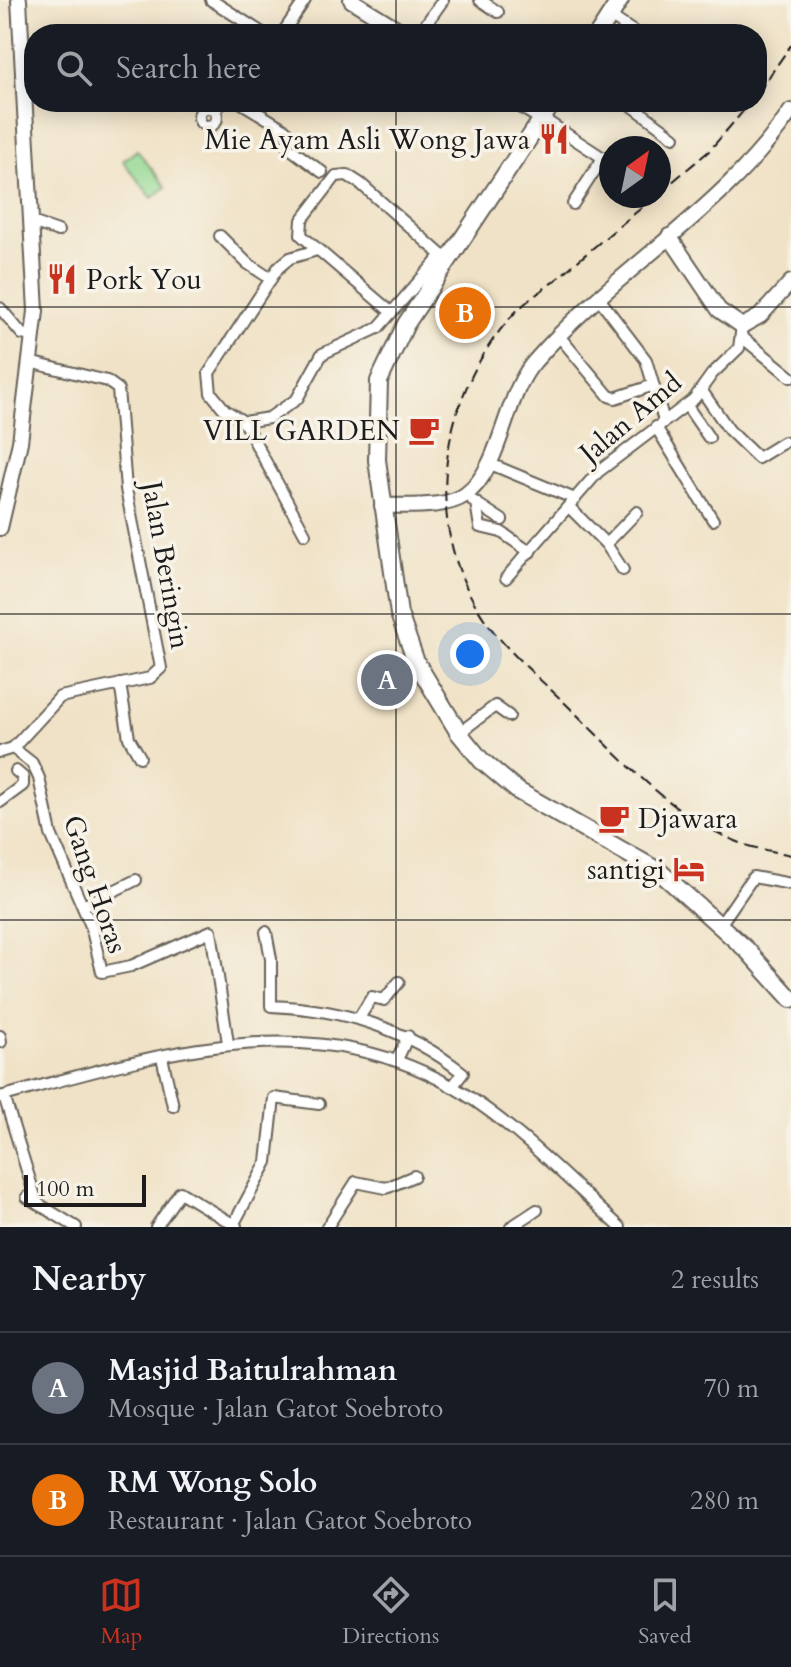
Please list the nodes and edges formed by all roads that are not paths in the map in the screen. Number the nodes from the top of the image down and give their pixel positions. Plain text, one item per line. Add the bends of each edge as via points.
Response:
1 (19, 0) edge
2 (211, 0) edge
3 (305, 0) edge
4 (351, 0) edge
5 (443, 0) edge
6 (480, 0) edge
7 (614, 5) edge
8 (498, 12) dead end
9 (248, 24) edge
10 (289, 24) edge
11 (390, 24) edge
12 (426, 24) edge
13 (604, 24) edge
14 (629, 24) edge
15 (24, 85) edge
16 (791, 111) edge
17 (26, 112) edge
18 (257, 112) edge
19 (532, 112) edge
20 (546, 112) edge
21 (640, 112) edge
22 (542, 118) junction
23 (674, 137) dead end
24 (599, 155) edge
25 (599, 170) edge
26 (322, 172) dead end
27 (573, 204) dead end
28 (32, 222) junction
29 (58, 231) dead end
30 (220, 236) dead end
31 (669, 236) junction
32 (317, 250) junction
33 (445, 257) junction
34 (271, 279) junction
35 (791, 282) edge
36 (598, 297) junction
37 (0, 308) edge
38 (391, 312) junction
39 (742, 332) junction
40 (32, 336) junction
41 (559, 336) junction
42 (29, 362) junction
43 (791, 377) edge
44 (651, 386) junction
45 (702, 391) junction
46 (687, 406) junction
47 (244, 422) junction
48 (660, 424) junction
49 (709, 438) dead end
50 (784, 442) dead end
51 (488, 463) junction
52 (470, 500) junction
53 (572, 503) junction
54 (382, 506) junction
55 (637, 512) dead end
56 (502, 520) dead end
57 (713, 520) dead end
58 (0, 528) edge
59 (305, 534) dead end
60 (606, 544) junction
61 (530, 552) junction
62 (623, 570) dead end
63 (506, 578) dead end
64 (120, 684) junction
65 (509, 716) dead end
66 (459, 733) junction
67 (13, 748) junction
68 (0, 752) edge
69 (140, 757) dead end
70 (16, 771) dead end
71 (0, 802) edge
72 (136, 880) dead end
73 (791, 884) edge
74 (83, 906) junction
75 (720, 925) junction
76 (266, 932) dead end
77 (399, 982) dead end
78 (791, 998) edge
79 (359, 1018) junction
80 (408, 1036) junction
81 (228, 1043) junction
82 (162, 1057) junction
83 (397, 1060) junction
84 (452, 1087) junction
85 (2, 1097) edge
86 (319, 1104) dead end
87 (173, 1106) dead end
88 (414, 1176) dead end
89 (537, 1210) dead end
90 (334, 1224) edge
91 (234, 1226) edge
92 (76, 1227) edge
93 (156, 1227) edge
94 (511, 1227) edge
95 (620, 1227) edge

1 - 15 street
2 - 9 street
3 - 10 street
4 - 11 street
5 - 12 street
6 - 8 street
7 - 13 main road
7 - 14 street
16 - 31 street via 741,172
17 - 28 street
18 - 26 street via 283,128 288,147
19 - 22 street
20 - 22 main road
21 - 23 street
22 - 24 street
22 - 33 main road
25 - 27 street
28 - 29 street
28 - 40 street via 37,292
30 - 34 street
31 - 36 street
31 - 39 street via 719,310
32 - 33 street via 301,235 301,222 342,174 361,184
32 - 34 street via 290,258
32 - 38 street
33 - 38 street
33 - 54 main road via 379,381 376,430
34 - 47 street via 209,373 218,404
35 - 39 street
36 - 41 street
36 - 44 street via 646,360
37 - 40 street via 22,334
38 - 47 street via 378,328 322,354 290,406 269,418
39 - 43 street
39 - 45 street, Jalan Amd via 739,348
40 - 42 street
41 - 44 street via 609,396
41 - 51 street via 522,379
42 - 58 street via 20,442
42 - 64 street, Jalan Beringin via 107,381 118,389 126,489 161,662 156,675
44 - 48 street
45 - 46 street, Jalan Amd
45 - 50 street via 729,430 758,458
46 - 48 street, Jalan Amd
46 - 49 street
47 - 59 street
48 - 53 street, Jalan Amd via 598,472
48 - 57 street
51 - 52 street
51 - 53 street
52 - 54 street
52 - 56 street
52 - 61 street via 480,527 501,532
53 - 60 street
53 - 61 street, Jalan Amd
54 - 66 main road via 406,638
55 - 60 street
60 - 62 street
61 - 63 street, Jalan Amd
64 - 67 street, Jalan Beringin via 58,698
64 - 69 street via 129,738
65 - 66 street via 495,706
66 - 75 main road via 507,783 660,872
67 - 68 street
67 - 74 street, Gang Horas via 37,773 51,834
70 - 71 street via 23,785
72 - 74 street
73 - 75 street via 753,877
74 - 81 street, Gang Horas via 103,973 211,931
75 - 78 main road
76 - 79 street via 271,1006
77 - 79 street via 384,1000 372,997
79 - 80 street
80 - 83 street
80 - 84 street via 463,1073
81 - 82 street
81 - 83 street via 331,1045
82 - 85 street
82 - 87 street
83 - 84 street
84 - 95 street via 502,1122
85 - 92 street via 32,1200
86 - 91 street via 274,1098 267,1162
88 - 90 street via 386,1188 356,1182
89 - 94 street
91 - 93 street via 180,1192

